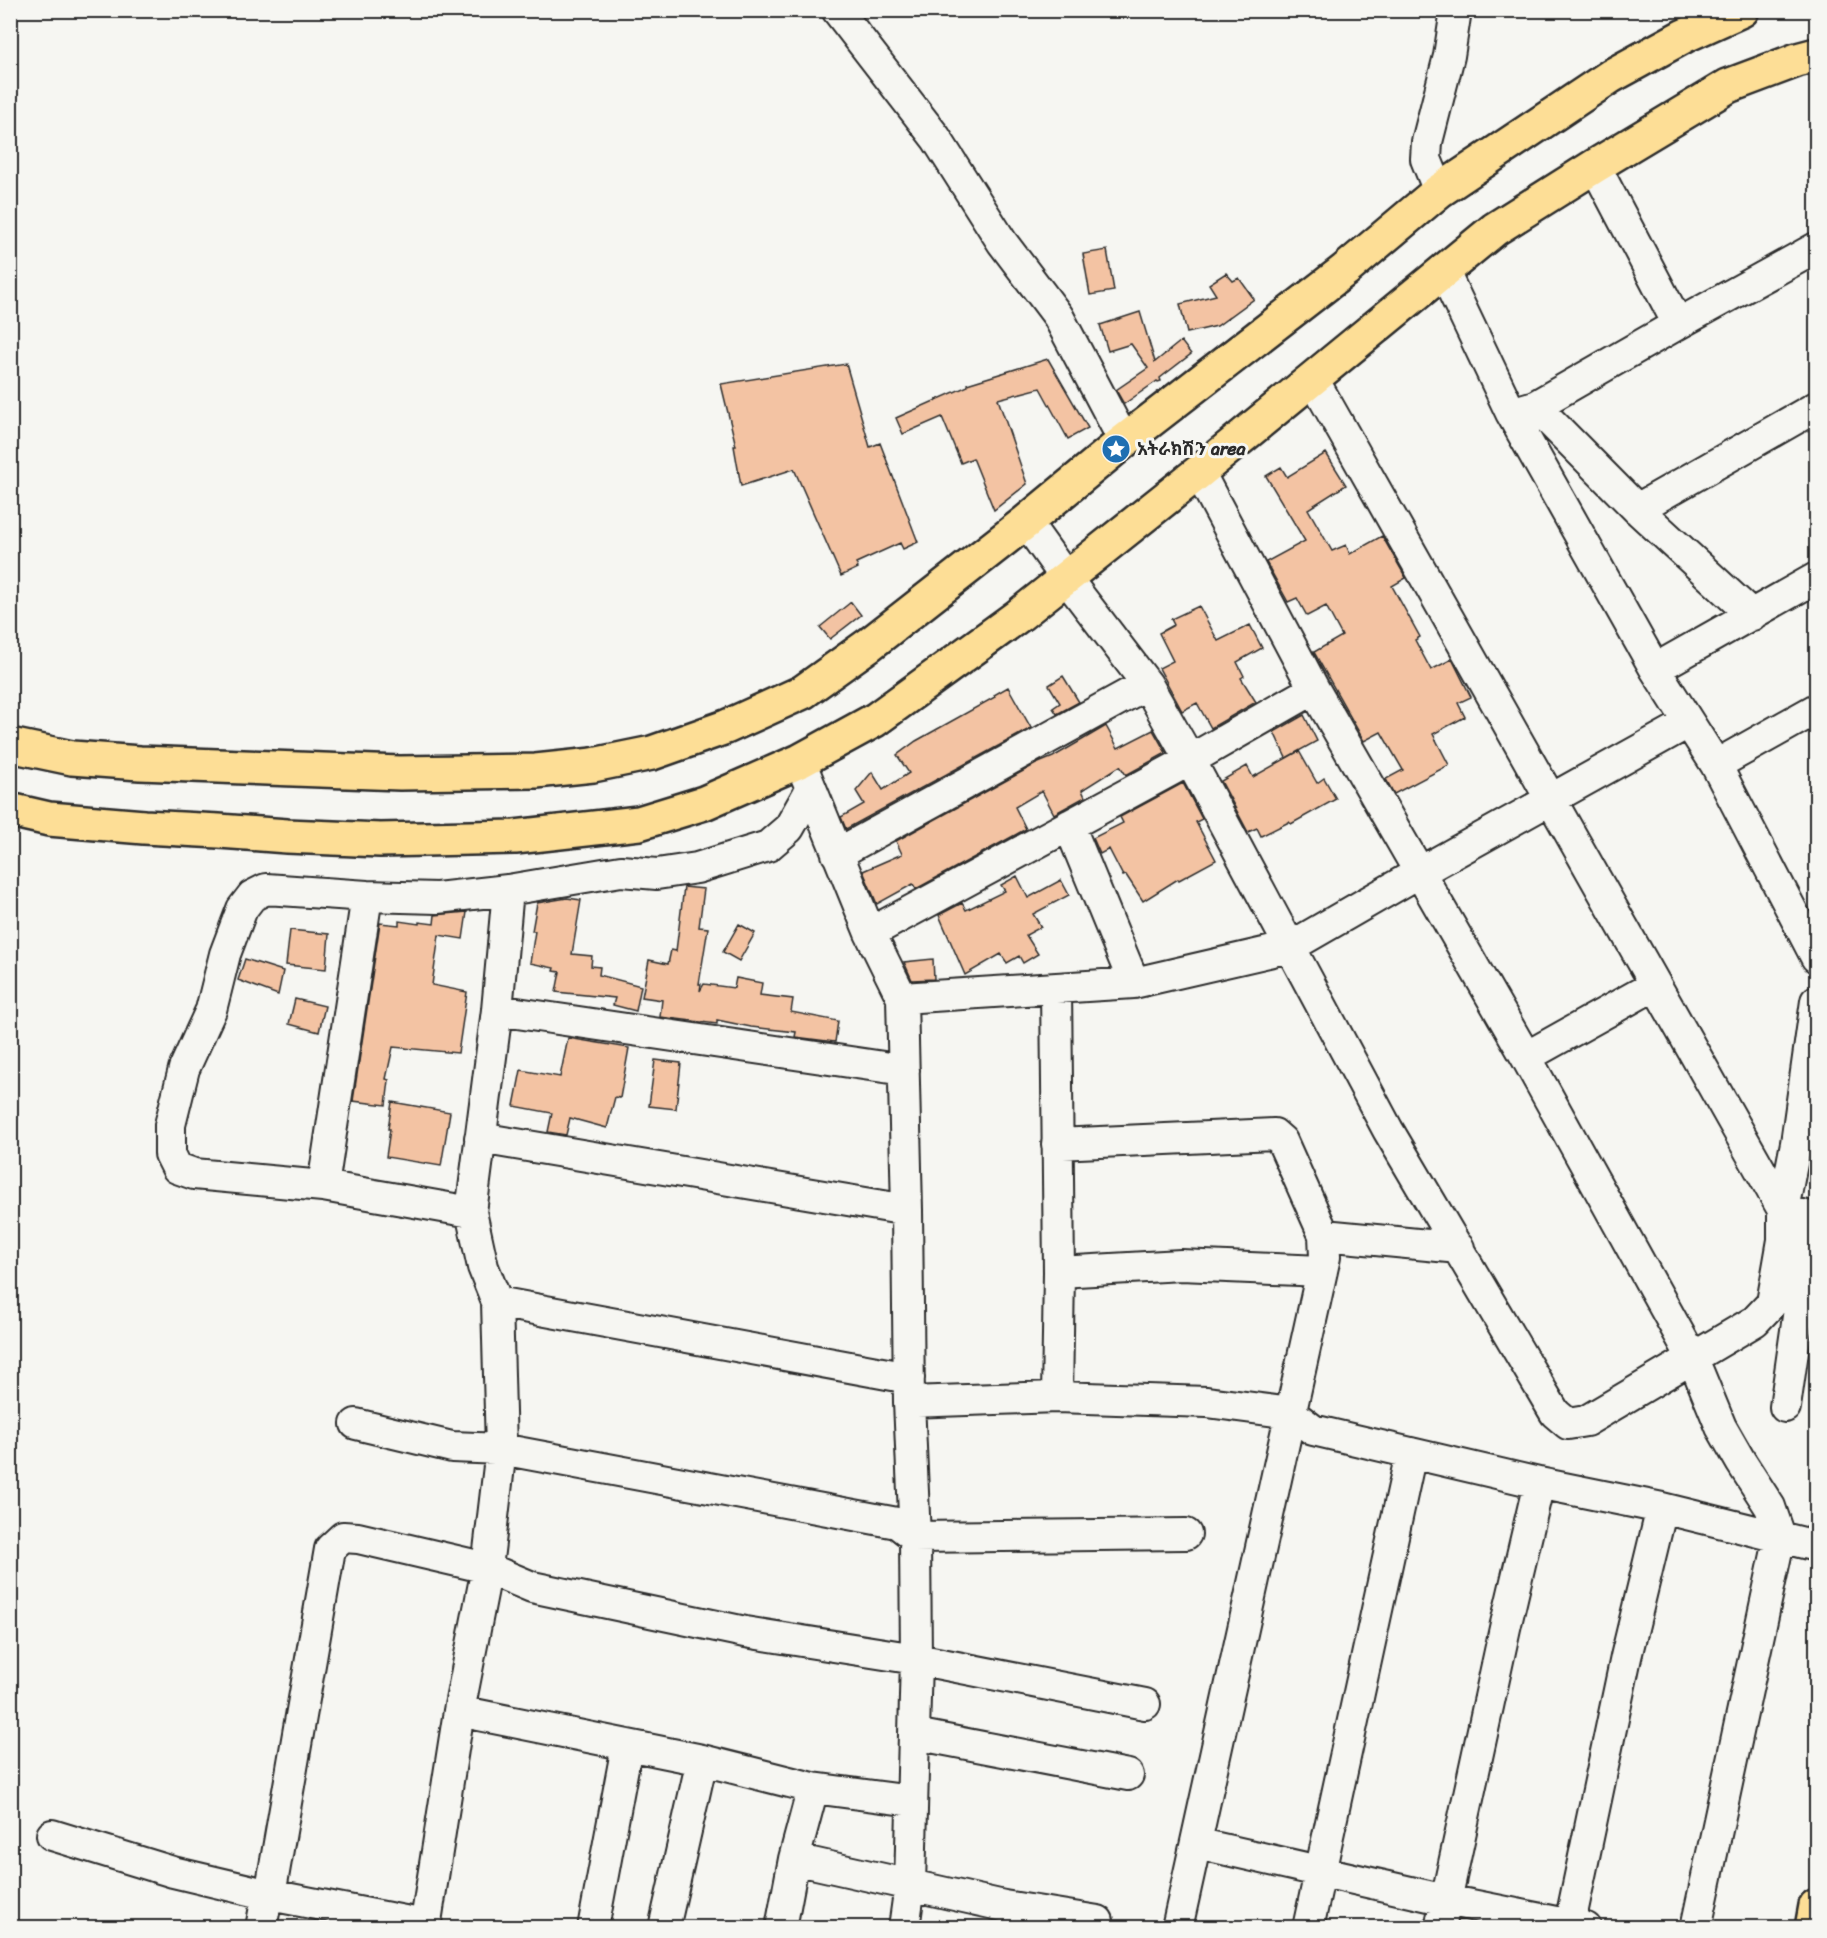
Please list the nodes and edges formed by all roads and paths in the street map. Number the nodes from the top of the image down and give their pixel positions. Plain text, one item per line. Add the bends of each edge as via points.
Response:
1 (837, 10) edge
2 (1456, 10) edge
3 (1742, 10) edge
4 (1816, 55) edge
5 (1595, 166) junction
6 (1439, 191) junction
7 (1816, 248) edge
8 (1443, 270) junction
9 (1678, 324) junction
10 (1313, 379) junction
11 (1816, 407) edge
12 (1523, 409) junction
13 (1124, 441) junction
14 (1199, 472) junction
15 (1637, 509) junction
16 (1026, 522) junction
17 (1066, 578) junction
18 (1816, 578) edge
19 (1752, 615) junction
20 (1655, 669) junction
21 (1147, 684) junction
22 (1314, 689) junction
23 (1816, 709) edge
24 (1688, 723) junction
25 (10, 745) edge
26 (1190, 760) junction
27 (1716, 765) junction
28 (805, 775) junction
29 (1551, 800) junction
30 (10, 810) edge
31 (1069, 825) junction
32 (837, 854) junction
33 (1420, 872) junction
34 (508, 890) junction
35 (367, 896) junction
36 (870, 933) junction
37 (1290, 947) junction
38 (1816, 957) edge
39 (1134, 983) junction
40 (1655, 985) junction
41 (1056, 988) junction
42 (902, 998) junction
43 (1816, 1007) edge
44 (496, 1010) junction
45 (1526, 1057) junction
46 (904, 1070) junction
47 (480, 1138) junction
48 (1057, 1144) junction
49 (1806, 1145) edge
50 (323, 1186) junction
51 (907, 1210) junction
52 (1783, 1210) junction
53 (471, 1212) junction
54 (1324, 1235) junction
55 (1459, 1248) junction
56 (1322, 1271) junction
57 (1059, 1272) junction
58 (497, 1302) junction
59 (1693, 1359) junction
60 (909, 1390) junction
61 (1057, 1397) junction
62 (1785, 1407) dead end
63 (1291, 1413) junction
64 (356, 1424) dead end
65 (501, 1449) junction
66 (1412, 1453) junction
67 (1539, 1483) junction
68 (1662, 1508) junction
69 (1185, 1534) dead end
70 (1780, 1536) junction
71 (915, 1537) junction
72 (1816, 1546) edge
73 (487, 1568) junction
74 (915, 1659) junction
75 (1145, 1704) dead end
76 (459, 1712) junction
77 (915, 1734) junction
78 (627, 1746) junction
79 (702, 1760) junction
80 (1128, 1775) dead end
81 (813, 1788) junction
82 (912, 1801) junction
83 (52, 1835) dead end
84 (1196, 1843) junction
85 (794, 1859) junction
86 (1320, 1872) junction
87 (910, 1885) junction
88 (270, 1895) junction
89 (1816, 1906) edge
90 (1443, 1914) edge
91 (1002, 1917) edge
92 (1098, 1921) dead end
93 (425, 1926) edge
94 (1575, 1926) edge
95 (261, 1928) edge
96 (593, 1928) edge
97 (664, 1928) edge
98 (781, 1928) edge
99 (904, 1928) edge
100 (1177, 1928) edge
101 (1308, 1928) edge
102 (1696, 1928) edge
103 (1812, 1928) edge

1 - 13 street via 936,138 1002,242 1058,316
2 - 6 street via 1449,56 1426,142 1426,159
3 - 6 main road via 1611,76
4 - 5 main road via 1728,86
5 - 8 main road via 1495,229
5 - 9 street
6 - 13 main road via 1345,270
7 - 9 street
8 - 10 main road
8 - 12 street
9 - 12 street
10 - 14 main road
10 - 29 street
11 - 15 street
12 - 15 street
12 - 20 street
13 - 16 main road
14 - 17 main road
14 - 22 street
15 - 19 street
16 - 17 street
16 - 25 main road via 896,625 802,692 726,727 652,753 536,771 400,773 140,763 72,758
17 - 21 street
17 - 28 main road
18 - 19 street
19 - 20 street
20 - 24 street
21 - 26 street
21 - 32 street
22 - 26 street
22 - 33 street
23 - 27 street
24 - 27 street
24 - 29 street
26 - 31 street
26 - 37 street
27 - 38 street
28 - 30 main road via 639,823 515,837 287,837 49,819
28 - 32 street
28 - 34 street via 789,828 768,846 697,868 657,874 621,872
29 - 33 street
29 - 40 street
31 - 36 street
31 - 39 street
32 - 36 street
33 - 37 street
33 - 45 street
34 - 35 street via 438,898
34 - 44 street
35 - 50 street
35 - 50 street via 266,889 252,896 242,909 225,954 211,1010 184,1069 170,1125 170,1154 177,1168 194,1174
36 - 42 street
37 - 39 street
37 - 55 street via 1388,1130
39 - 41 street
40 - 45 street
40 - 52 street
41 - 42 street
41 - 48 street
42 - 46 street
43 - 49 street
44 - 46 street
44 - 47 street
45 - 59 street
46 - 51 street
47 - 51 street
47 - 53 street
48 - 54 street via 1274,1134 1282,1141
48 - 57 street
49 - 52 street
50 - 53 street
51 - 60 street
52 - 59 street via 1783,1240 1772,1303 1755,1321
52 - 62 street via 1806,1216 1810,1226
53 - 58 street via 483,1267
54 - 55 street
54 - 56 street
55 - 59 street via 1555,1413 1568,1424 1586,1421
56 - 57 street via 1181,1265
56 - 63 street
57 - 61 street
58 - 60 street
58 - 65 street
59 - 70 street via 1721,1426 1770,1507
60 - 61 street
60 - 71 street
61 - 63 street via 1207,1402
63 - 66 street via 1313,1430
63 - 84 street
64 - 65 street via 452,1447
65 - 71 street via 897,1523
65 - 73 street
66 - 67 street
66 - 86 street
67 - 68 street
67 - 90 street
68 - 70 street
68 - 94 street via 1626,1657
69 - 71 street
70 - 72 street
70 - 102 street
71 - 74 street
73 - 74 street via 532,1587 745,1632
73 - 76 street
73 - 88 street via 358,1538 343,1537 330,1549
74 - 75 street
74 - 77 street
76 - 78 street
76 - 93 street
77 - 80 street
77 - 82 street
78 - 79 street
78 - 96 street
79 - 81 street
79 - 97 street
81 - 82 street
81 - 85 street
82 - 87 street
83 - 88 street via 173,1872
84 - 86 street
84 - 100 street
85 - 87 street
85 - 98 street
86 - 90 street
86 - 101 street
87 - 91 street
87 - 99 street
88 - 93 street
88 - 95 street
89 - 103 main road
90 - 94 street
91 - 92 street

